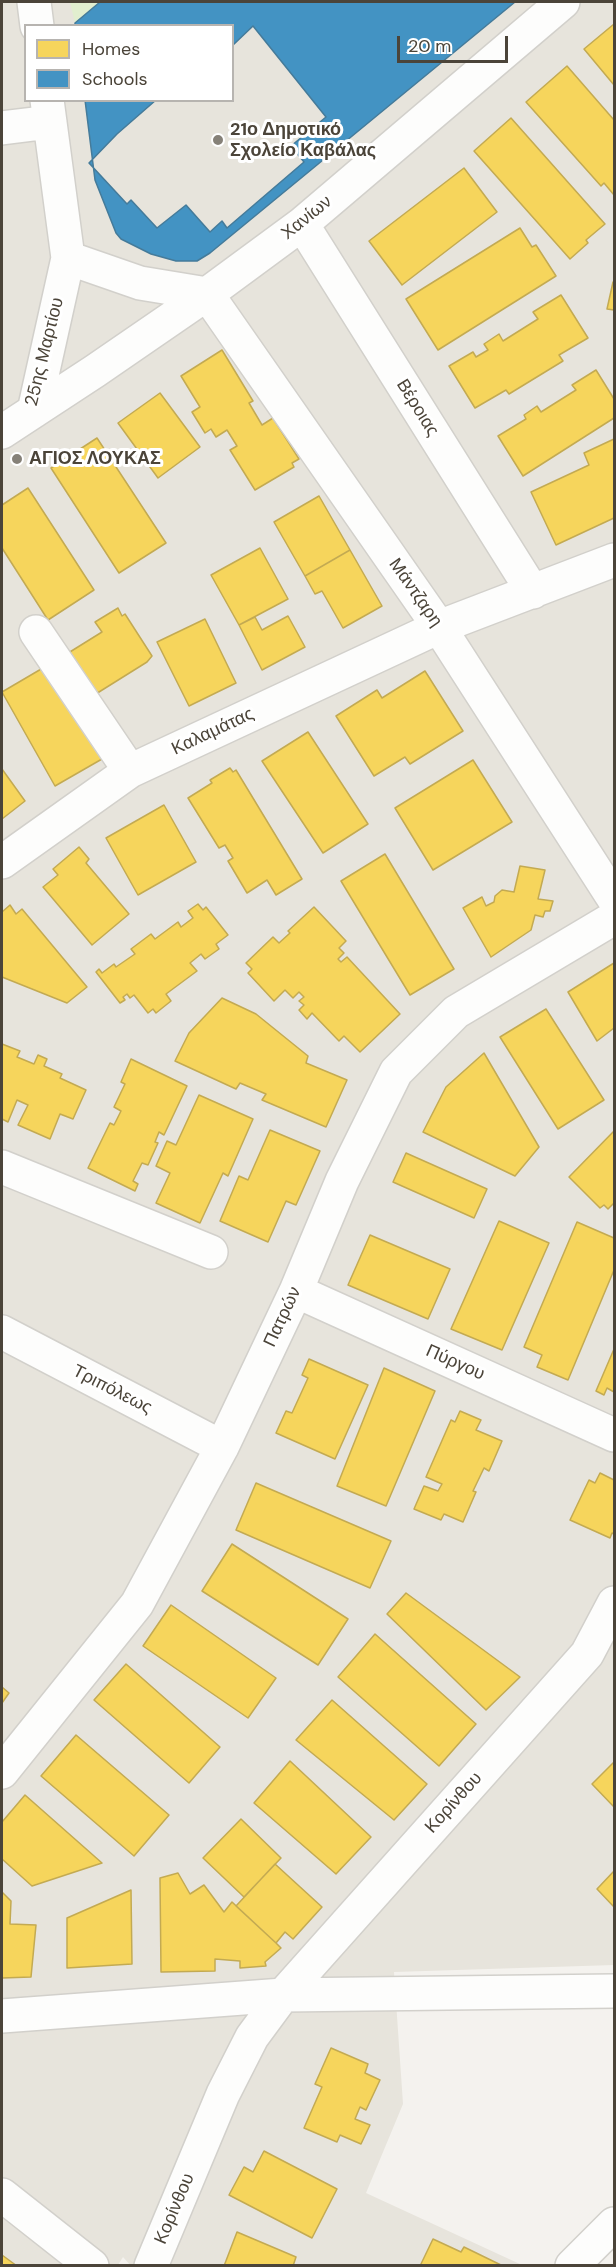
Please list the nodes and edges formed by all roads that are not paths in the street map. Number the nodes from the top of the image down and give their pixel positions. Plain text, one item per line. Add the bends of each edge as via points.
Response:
1 (33, 2) edge
2 (563, 2) edge
3 (37, 24) edge
4 (49, 111) edge
5 (2, 128) edge
6 (302, 224) junction
7 (68, 258) junction
8 (207, 294) junction
9 (34, 411) junction
10 (2, 432) edge
11 (615, 560) edge
12 (533, 591) junction
13 (439, 627) junction
14 (36, 632) dead end
15 (130, 771) junction
16 (2, 862) edge
17 (615, 898) edge
18 (615, 918) edge
19 (2, 1167) edge
20 (211, 1252) dead end
21 (296, 1291) junction
22 (2, 1332) edge
23 (615, 1435) edge
24 (222, 1447) junction
25 (615, 1603) edge
26 (2, 1772) edge
27 (615, 1991) edge
28 (284, 1995) junction
29 (2, 2016) edge
30 (2, 2195) edge
31 (615, 2224) edge
32 (92, 2265) edge
33 (151, 2265) edge
34 (572, 2265) edge

1 - 3 street
2 - 6 street, Χανίων
4 - 5 street
4 - 7 street, 25ης Μαρτίου
6 - 8 street, Χανίων
6 - 12 street, Βέροιας
7 - 8 street via 140,283
7 - 9 street, 25ης Μαρτίου
8 - 9 street, Χανίων
8 - 13 street, Μάντζαρη
9 - 10 street, 25ης Μαρτίου
11 - 12 street, Καλαμάτας
12 - 13 street, Καλαμάτας
13 - 15 street, Καλαμάτας
13 - 17 street, Μάντζαρη
14 - 15 street
15 - 16 street, Καλαμάτας
18 - 21 street, Πατρών via 456,1012 396,1072 342,1181
19 - 20 street
21 - 23 street, Πύργου
21 - 24 street, Πατρών
22 - 24 street, Τριπόλεως
24 - 26 street, Πατρών via 137,1604
25 - 28 street, Κορίνθου via 588,1654
27 - 28 street
28 - 29 street
28 - 33 street, Κορίνθου via 252,2037 223,2094
30 - 32 street
31 - 34 street

